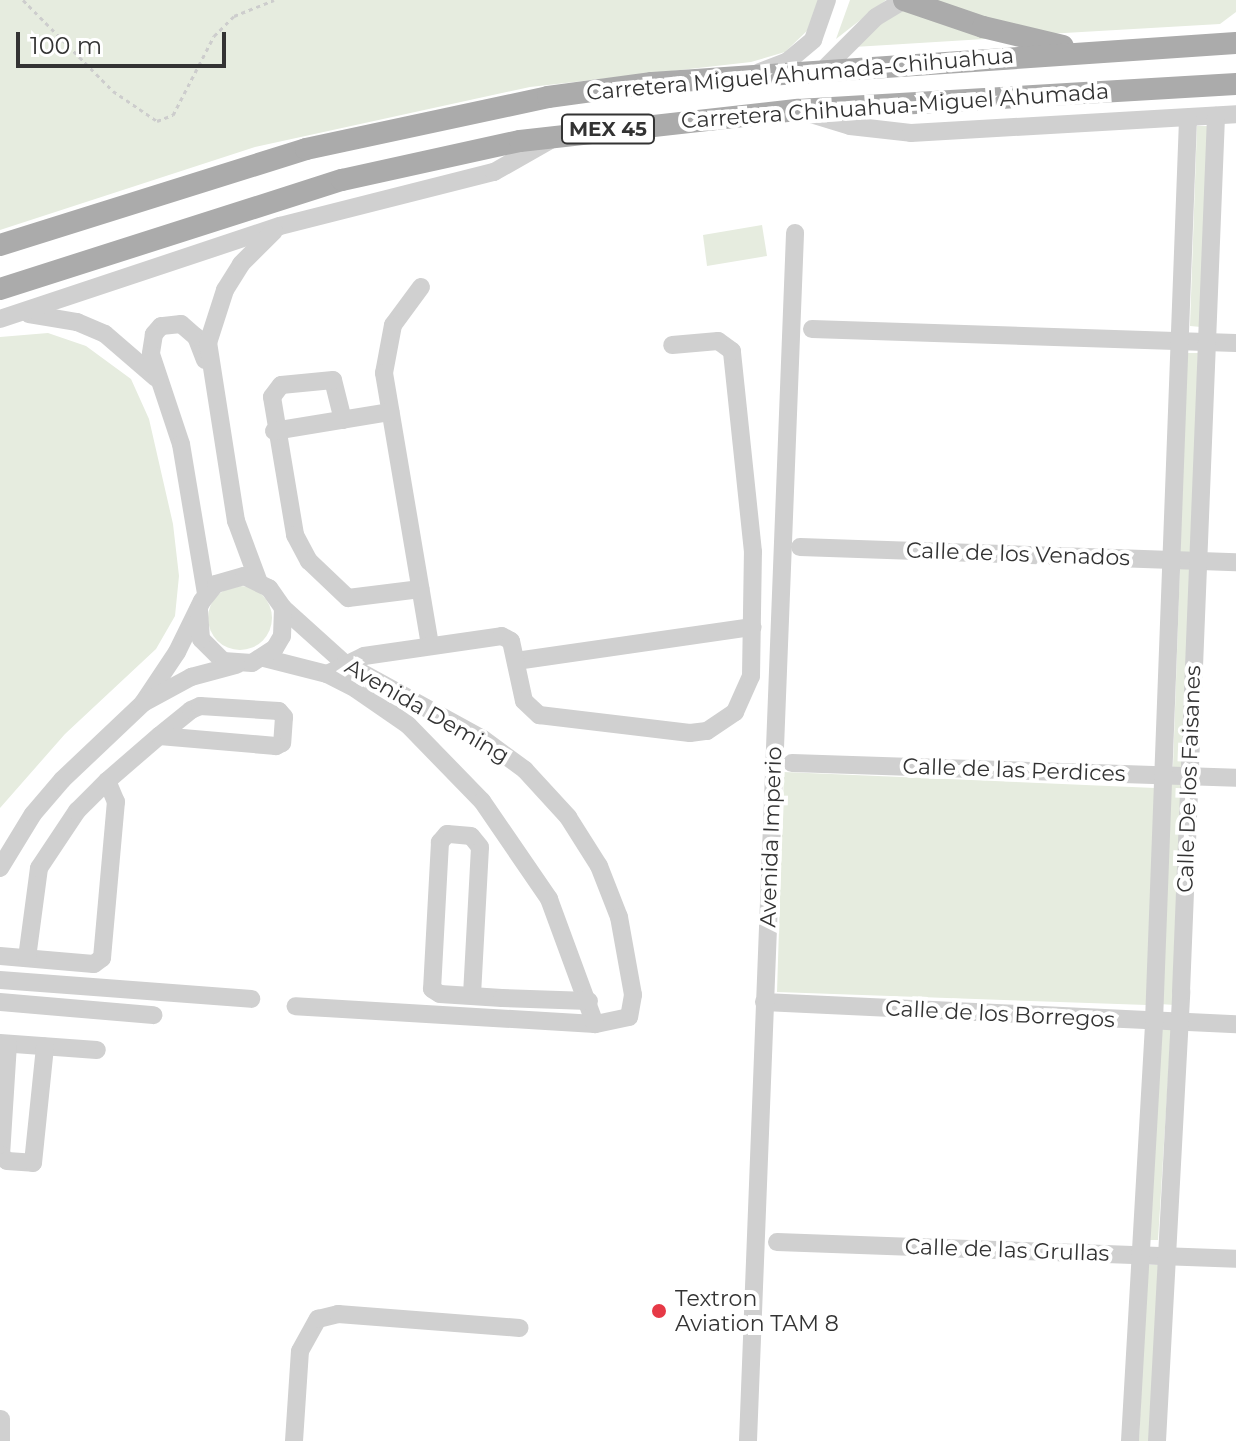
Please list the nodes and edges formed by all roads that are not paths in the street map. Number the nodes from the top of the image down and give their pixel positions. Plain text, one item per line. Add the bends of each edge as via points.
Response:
1 (827, 0) edge
2 (904, 0) edge
3 (1236, 43) edge
4 (1083, 51) junction
5 (822, 71) junction
6 (749, 76) junction
7 (1236, 84) edge
8 (798, 110) junction
9 (1236, 114) edge
10 (1216, 116) junction
11 (1188, 118) junction
12 (559, 135) junction
13 (280, 226) junction
14 (795, 233) dead end
15 (0, 245) edge
16 (421, 287) dead end
17 (0, 289) edge
18 (9, 316) edge
19 (812, 329) dead end
20 (1180, 341) junction
21 (1207, 342) junction
22 (1236, 343) edge
23 (672, 345) dead end
24 (209, 370) junction
25 (157, 380) junction
26 (390, 412) junction
27 (343, 420) junction
28 (274, 431) junction
29 (800, 547) dead end
30 (1170, 559) junction
31 (1197, 560) junction
32 (1236, 562) edge
33 (258, 580) junction
34 (420, 589) junction
35 (202, 601) junction
36 (283, 608) junction
37 (753, 627) junction
38 (430, 645) junction
39 (264, 658) junction
40 (516, 661) junction
41 (344, 663) junction
42 (239, 664) junction
43 (327, 674) junction
44 (143, 703) junction
45 (159, 736) junction
46 (792, 763) dead end
47 (1164, 775) junction
48 (1190, 775) junction
49 (1236, 778) edge
50 (107, 781) junction
51 (0, 868) edge
52 (0, 956) edge
53 (27, 958) junction
54 (0, 980) edge
55 (472, 995) junction
56 (251, 999) dead end
57 (589, 1001) junction
58 (0, 1002) edge
59 (764, 1002) junction
60 (296, 1006) dead end
61 (153, 1015) dead end
62 (1154, 1021) junction
63 (1180, 1022) junction
64 (595, 1024) junction
65 (1236, 1024) edge
66 (4, 1044) edge
67 (45, 1047) junction
68 (97, 1050) dead end
69 (777, 1242) dead end
70 (1138, 1255) junction
71 (1166, 1256) junction
72 (1236, 1259) edge
73 (519, 1328) dead end
74 (1, 1419) edge
75 (1, 1441) edge
76 (294, 1441) edge
77 (748, 1441) edge
78 (1130, 1441) edge
79 (1157, 1441) edge

1 - 6 street via 821,26 803,51
2 - 4 main road via 983,27
2 - 5 street via 868,24
3 - 4 main road, Carretera Miguel Ahumada-Chihuahua / MEX 45
4 - 5 main road, Carretera Miguel Ahumada-Chihuahua / MEX 45
5 - 6 main road, Carretera Miguel Ahumada-Chihuahua / MEX 45
6 - 15 main road, Carretera Miguel Ahumada-Chihuahua / MEX 45 via 548,97 420,122 275,158
7 - 8 main road, Carretera Chihuahua-Miguel Ahumada / MEX 45
8 - 11 street via 850,126 911,133
8 - 12 main road, Carretera Chihuahua-Miguel Ahumada / MEX 45
9 - 10 street
10 - 11 street
10 - 21 street, Calle De los Faisanes
11 - 20 street, Calle De los Faisanes
12 - 13 street via 494,172
12 - 17 main road, Carretera Chihuahua-Miguel Ahumada / MEX 45 via 435,156 342,180
13 - 18 street
13 - 24 street via 241,264 225,290 211,329
14 - 59 street, Avenida Imperio
16 - 26 street via 393,325 385,348
18 - 25 street via 51,315 105,334
19 - 20 street
20 - 21 street
20 - 30 street, Calle De los Faisanes
21 - 22 street
21 - 31 street, Calle De los Faisanes
23 - 37 street via 718,341 732,351 750,506
24 - 25 street via 190,329 171,323 161,326 151,343
24 - 33 street via 236,521
25 - 35 street via 181,444
26 - 27 street
26 - 34 street
27 - 28 street
27 - 28 street via 336,384 325,378 275,390 270,408
28 - 34 street via 295,535 330,584 354,600
29 - 30 street, Calle de los Venados
30 - 31 street, Calle de los Venados
30 - 47 street, Calle De los Faisanes
31 - 32 street, Calle de los Venados
31 - 48 street, Calle De los Faisanes
33 - 35 street via 229,578
33 - 36 street
34 - 38 street
35 - 42 street via 201,639 210,652
35 - 44 street
36 - 39 street via 282,636
36 - 41 street, Avenida Deming
37 - 40 street
37 - 40 street via 746,696 735,712 707,731 539,715 524,701
38 - 40 street via 506,636
38 - 41 street
39 - 42 street
39 - 43 street, Avenida Deming
41 - 43 street
41 - 64 street, Avenida Deming via 483,739 525,770 568,817 599,866 619,917 629,965 629,1017
42 - 44 street via 191,677
43 - 57 street, Avenida Deming via 408,725 482,801 549,899
44 - 51 street via 62,780 33,814
45 - 45 street via 200,706 279,711 284,717 282,743 276,746
45 - 50 street
46 - 47 street, Calle de las Perdices
47 - 48 street, Calle de las Perdices
47 - 62 street, Calle De los Faisanes
48 - 49 street, Calle de las Perdices
48 - 63 street, Calle De los Faisanes
50 - 53 street via 77,811 39,868
50 - 53 street via 116,802 102,958 94,964
52 - 53 street
54 - 56 street
55 - 55 street via 479,841 447,834 440,842 430,984 440,994
55 - 57 street
57 - 64 street, Avenida Deming
58 - 61 street
59 - 62 street, Calle de los Borregos
59 - 77 street, Avenida Imperio
60 - 64 street
62 - 63 street, Calle de los Borregos
62 - 70 street, Calle De los Faisanes
63 - 65 street, Calle de los Borregos
63 - 71 street, Calle De los Faisanes
66 - 67 street
66 - 67 street via 1,1155 7,1161 33,1163
67 - 68 street
69 - 70 street, Calle de las Grullas
70 - 71 street, Calle de las Grullas
70 - 78 street, Calle De los Faisanes
71 - 72 street, Calle de las Grullas
71 - 79 street, Calle De los Faisanes
73 - 76 street via 338,1314 318,1319 300,1351
74 - 75 street

